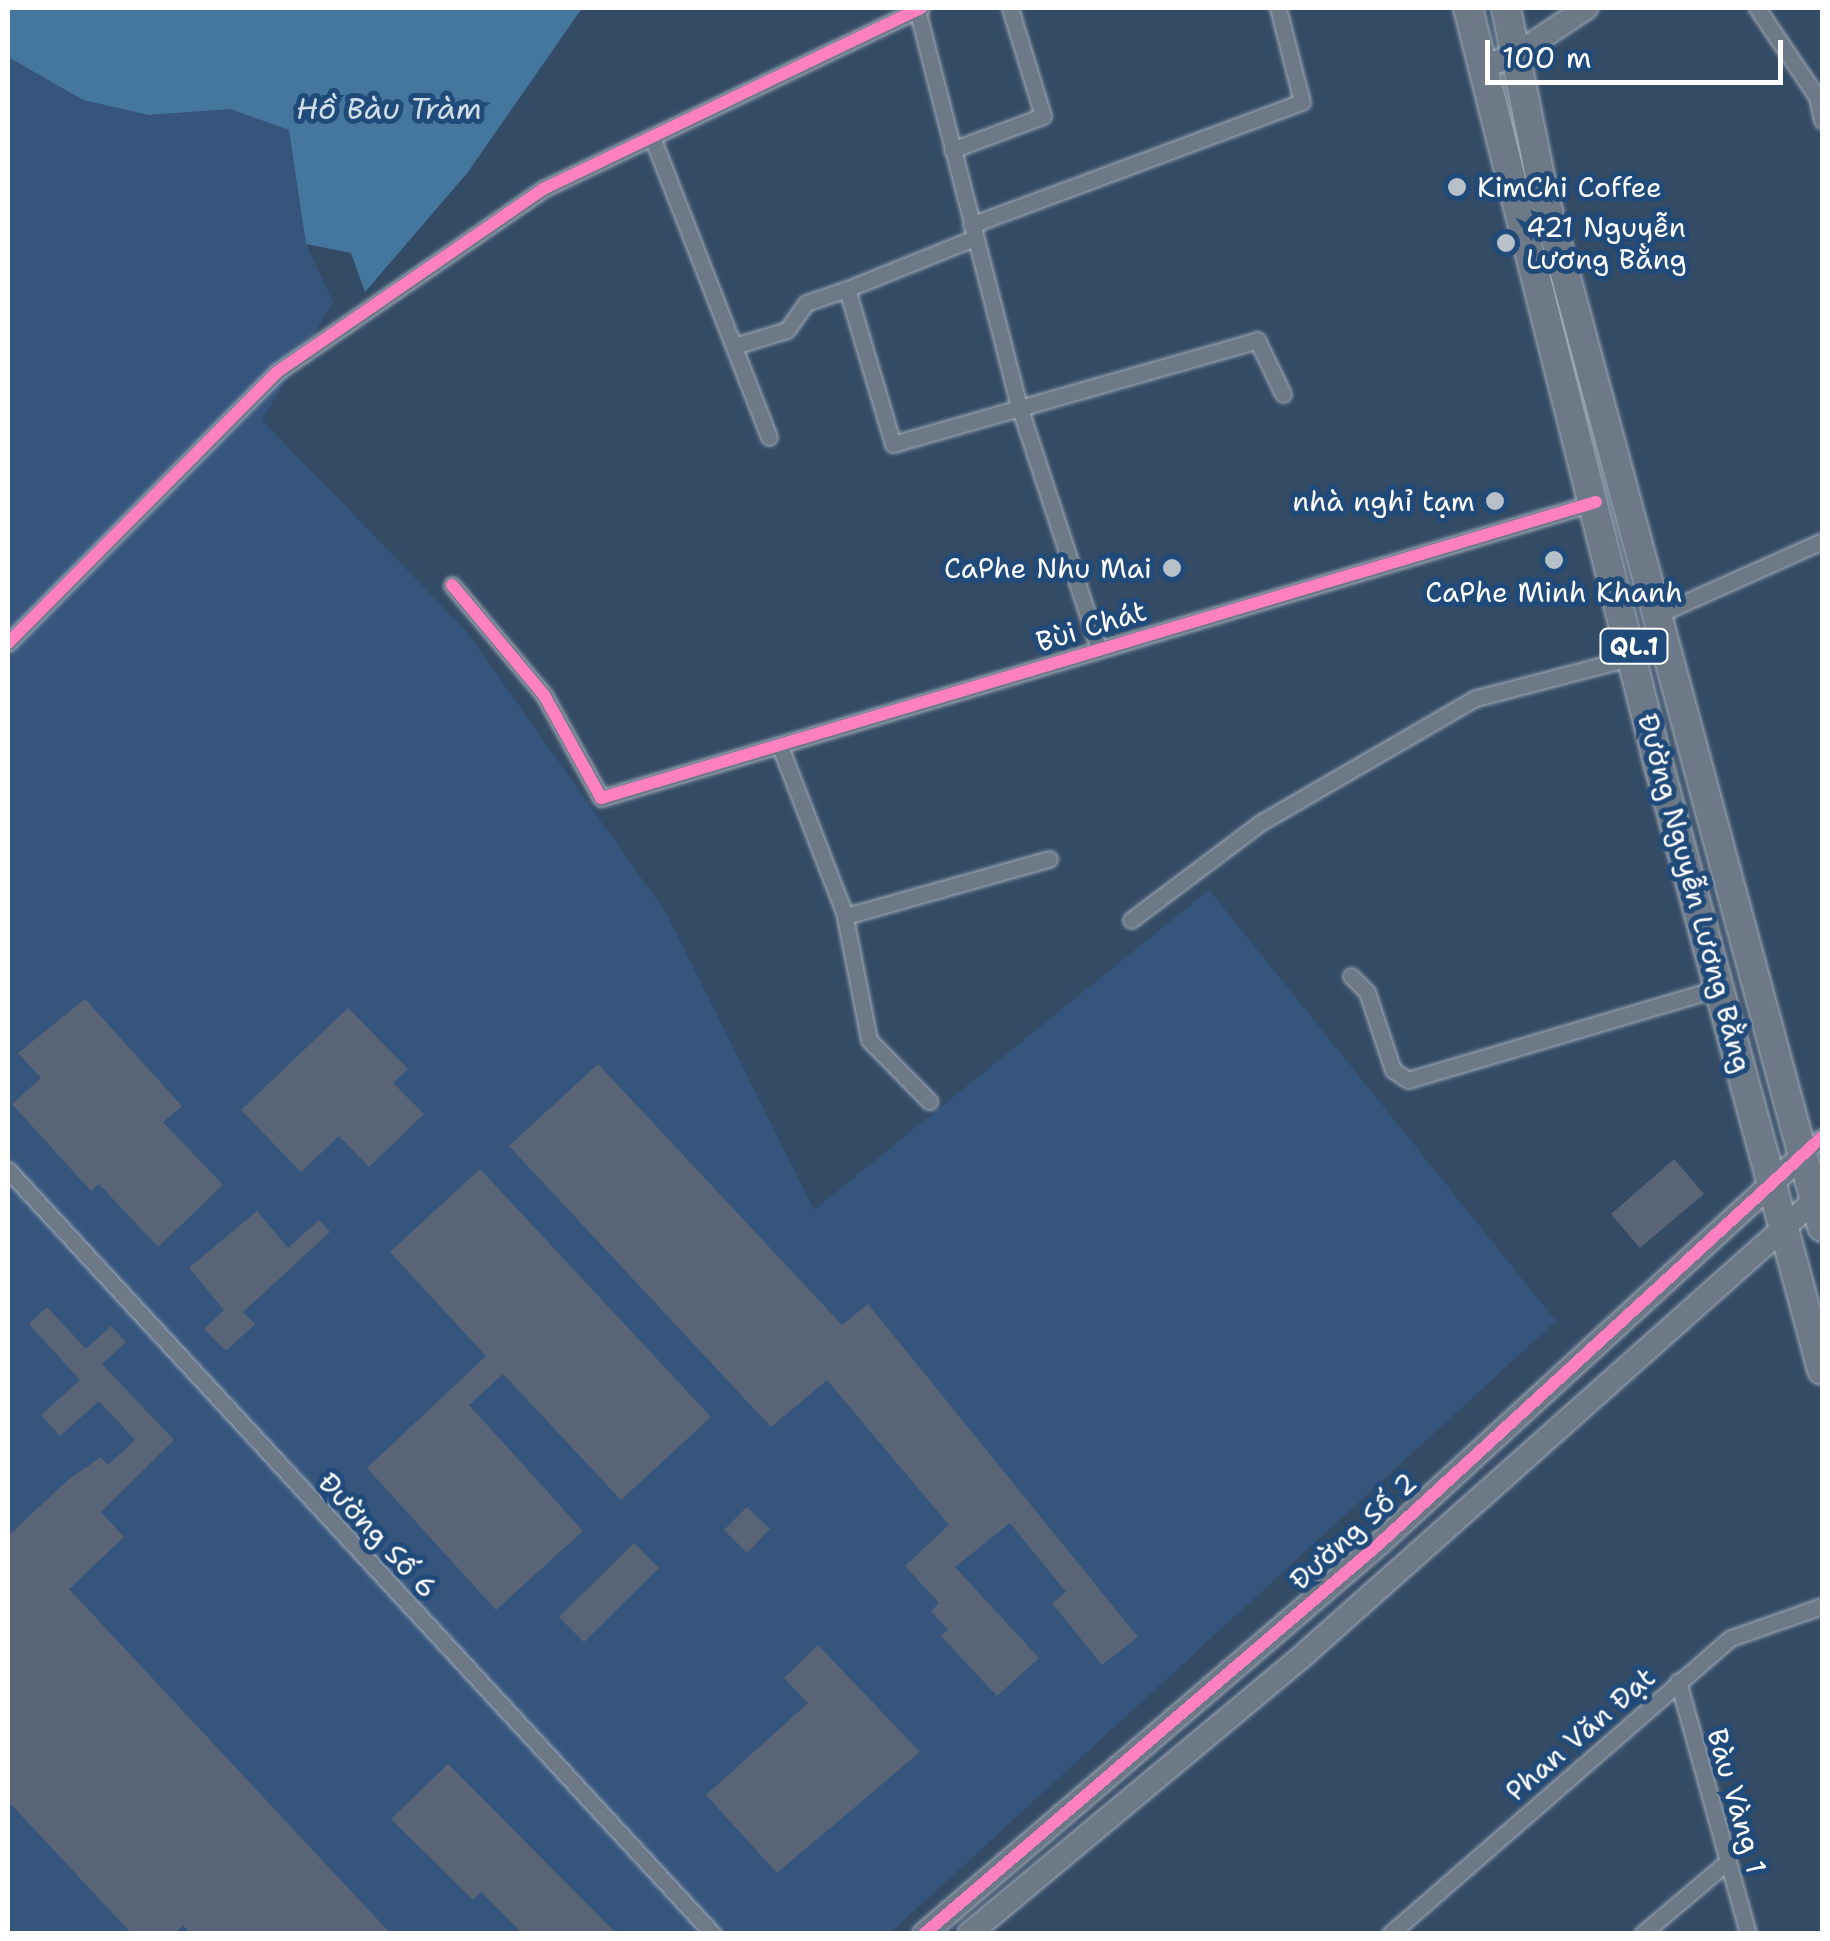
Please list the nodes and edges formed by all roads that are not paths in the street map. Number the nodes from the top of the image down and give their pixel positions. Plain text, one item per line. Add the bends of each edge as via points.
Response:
1 (919, 8) edge
2 (1010, 8) edge
3 (1278, 8) edge
4 (1468, 8) edge
5 (1506, 8) edge
6 (1586, 8) edge
7 (1758, 8) edge
8 (1514, 56) junction
9 (1482, 67) junction
10 (1822, 120) edge
11 (652, 137) junction
12 (952, 150) junction
13 (972, 231) junction
14 (847, 289) junction
15 (734, 346) junction
16 (1283, 394) dead end
17 (1020, 409) junction
18 (769, 437) dead end
19 (1596, 502) junction
20 (1822, 541) edge
21 (452, 585) dead end
22 (1658, 614) junction
23 (8, 644) edge
24 (1099, 649) junction
25 (1636, 656) junction
26 (781, 749) junction
27 (1049, 859) dead end
28 (846, 916) junction
29 (1131, 920) dead end
30 (1352, 976) dead end
31 (1718, 988) junction
32 (929, 1101) dead end
33 (1813, 1145) edge
34 (8, 1170) edge
35 (1772, 1181) junction
36 (1820, 1206) edge
37 (1784, 1225) junction
38 (1822, 1370) edge
39 (1822, 1606) edge
40 (1294, 1617) junction
41 (1316, 1644) junction
42 (1678, 1682) junction
43 (1728, 1861) junction
44 (712, 1934) edge
45 (924, 1934) edge
46 (968, 1934) edge
47 (1390, 1934) edge
48 (1642, 1934) edge
49 (1748, 1934) edge

1 - 11 street
1 - 12 street
2 - 12 street via 1044,116
3 - 13 street via 1302,102
4 - 9 highway, Đường Nguyễn Lương Bằng / QL.1
5 - 8 highway, Đường Nguyễn Lương Bằng / QL.1
6 - 8 street
7 - 10 street via 1817,98
8 - 9 street
8 - 22 highway, Đường Nguyễn Lương Bằng / QL.1 via 1543,192
9 - 19 highway, Đường Nguyễn Lương Bằng / QL.1
11 - 15 street
11 - 23 street via 543,190 277,372
12 - 13 street
13 - 14 street
13 - 17 street
14 - 15 street via 810,300 787,330
14 - 17 street via 894,444
15 - 18 street
16 - 17 street via 1257,340
17 - 24 street
19 - 24 street, Bùi Chát
19 - 25 highway, Đường Nguyễn Lương Bằng / QL.1
20 - 22 street
21 - 26 street, Bùi Chát via 544,694 601,798
22 - 33 highway, Đường Nguyễn Lương Bằng / QL.1
24 - 26 street, Bùi Chát
25 - 29 street via 1476,698 1260,823
25 - 31 highway, Đường Nguyễn Lương Bằng / QL.1
26 - 28 street
27 - 28 street
28 - 32 street via 868,1040
30 - 31 street via 1367,992 1393,1070 1408,1080
31 - 35 highway, Đường Nguyễn Lương Bằng / QL.1
33 - 35 street, Đường Số 2
33 - 36 highway, Đường Nguyễn Lương Bằng / QL.1
34 - 44 street, Đường Số 6
35 - 37 highway, Đường Nguyễn Lương Bằng / QL.1
35 - 40 street, Đường Số 2
36 - 37 street
37 - 38 highway, Đường Nguyễn Lương Bằng / QL.1
37 - 41 street
39 - 42 street, Phan Văn Đạt via 1762,1622
40 - 41 street
40 - 45 street, Đường Số 2
41 - 46 street
42 - 43 street, Bàu Vàng 1
42 - 47 street, Phan Văn Đạt
43 - 48 street
43 - 49 street, Bàu Vàng 1

